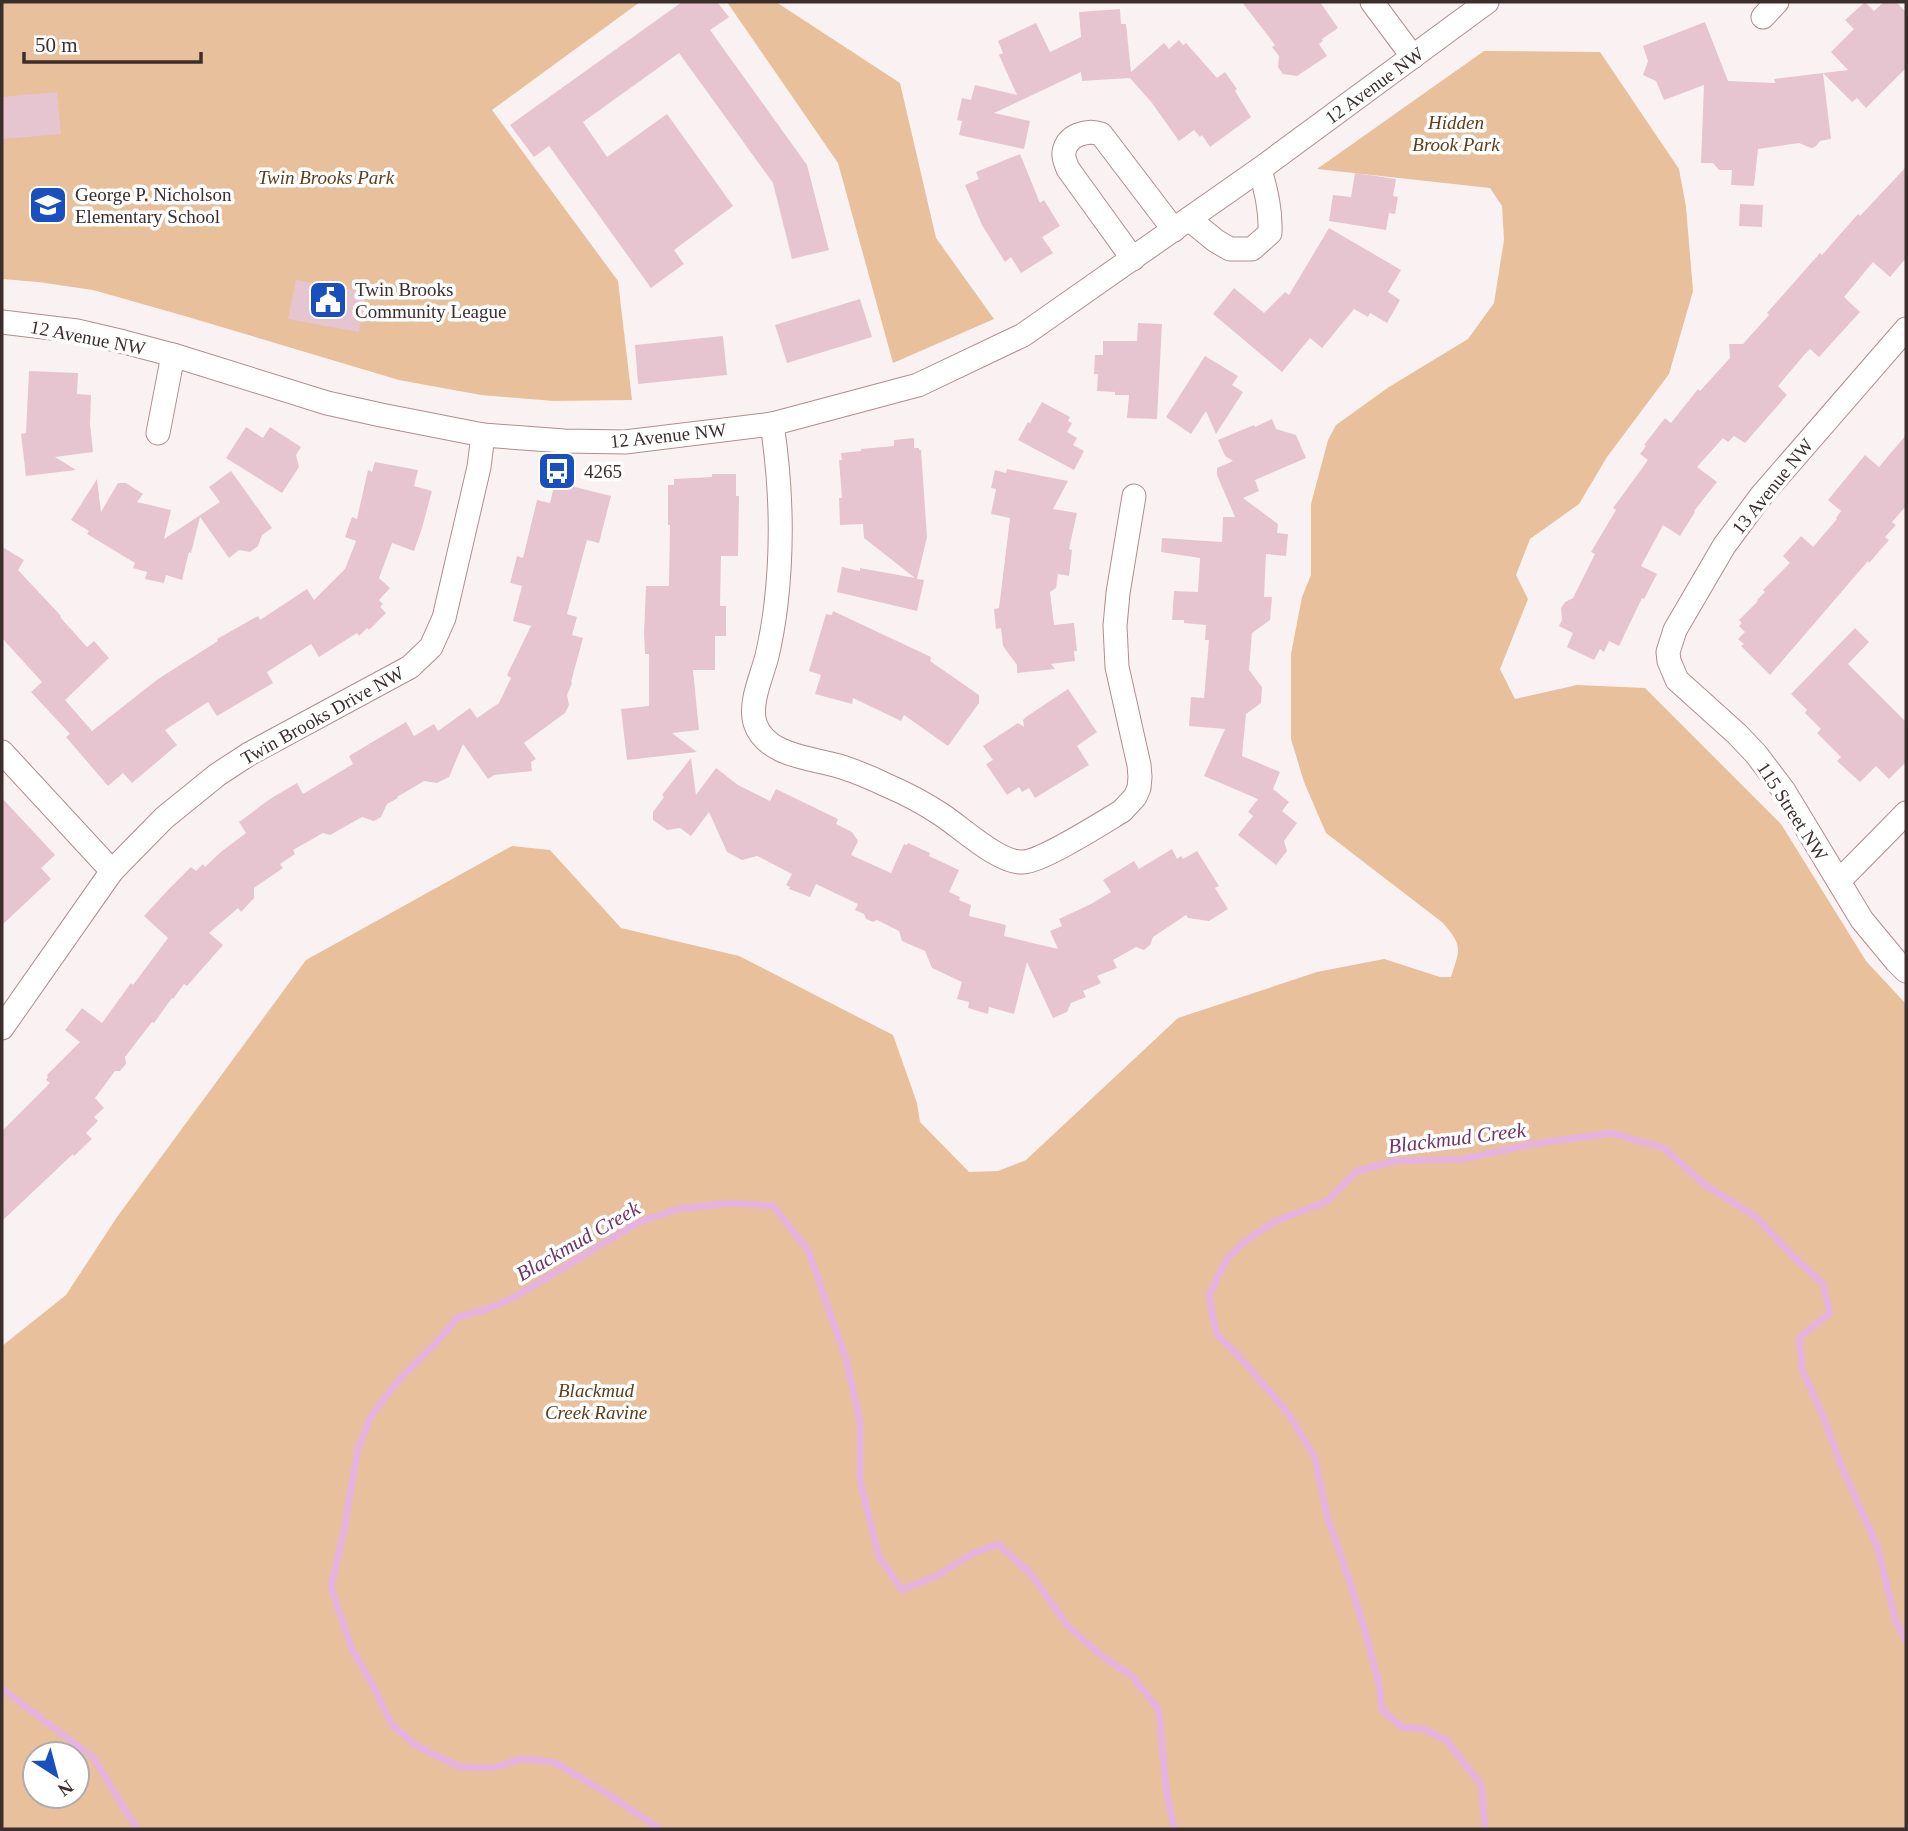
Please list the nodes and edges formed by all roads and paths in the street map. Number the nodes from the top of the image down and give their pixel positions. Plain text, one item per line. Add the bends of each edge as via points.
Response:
1 (1373, 2) edge
2 (1487, 2) edge
3 (1413, 57) junction
4 (1260, 169) junction
5 (1181, 224) junction
6 (1133, 259) junction
7 (2, 322) edge
8 (1906, 329) edge
9 (173, 355) junction
10 (772, 424) junction
11 (158, 433) dead end
12 (483, 435) junction
13 (1134, 496) dead end
14 (1669, 661) joint
15 (2, 752) edge
16 (1906, 813) edge
17 (112, 871) junction
18 (1839, 881) junction
19 (1906, 971) edge
20 (2, 1028) edge

1 - 3 street
2 - 3 street, 12 Avenue NW
3 - 4 street, 12 Avenue NW
4 - 5 street, 12 Avenue NW
4 - 5 street via 1269,200 1270,233 1252,249 1230,249
5 - 6 street, 12 Avenue NW
5 - 6 street via 1101,135 1086,132 1073,138 1064,150 1068,169
6 - 10 street, 12 Avenue NW via 1023,335 971,361 918,384
7 - 9 street, 12 Avenue NW via 77,331
8 - 14 street, 13 Avenue NW via 1739,523 1675,630
9 - 11 street, 12 Avenue NW
9 - 12 street, 12 Avenue NW via 327,402
10 - 12 street, 12 Avenue NW via 625,442
10 - 13 street via 780,557 755,723 773,746 842,767 909,795 998,855 1022,863 1049,853 1122,811 1139,788 1139,765 1120,685 1115,639
12 - 17 street, Twin Brooks Drive NW via 444,618 422,657 217,775 164,818
14 - 18 street, 115 Street NW via 1677,680 1737,734 1771,773
15 - 17 street
16 - 18 street
17 - 20 street, Twin Brooks Drive NW
18 - 19 street, 115 Street NW via 1862,920

